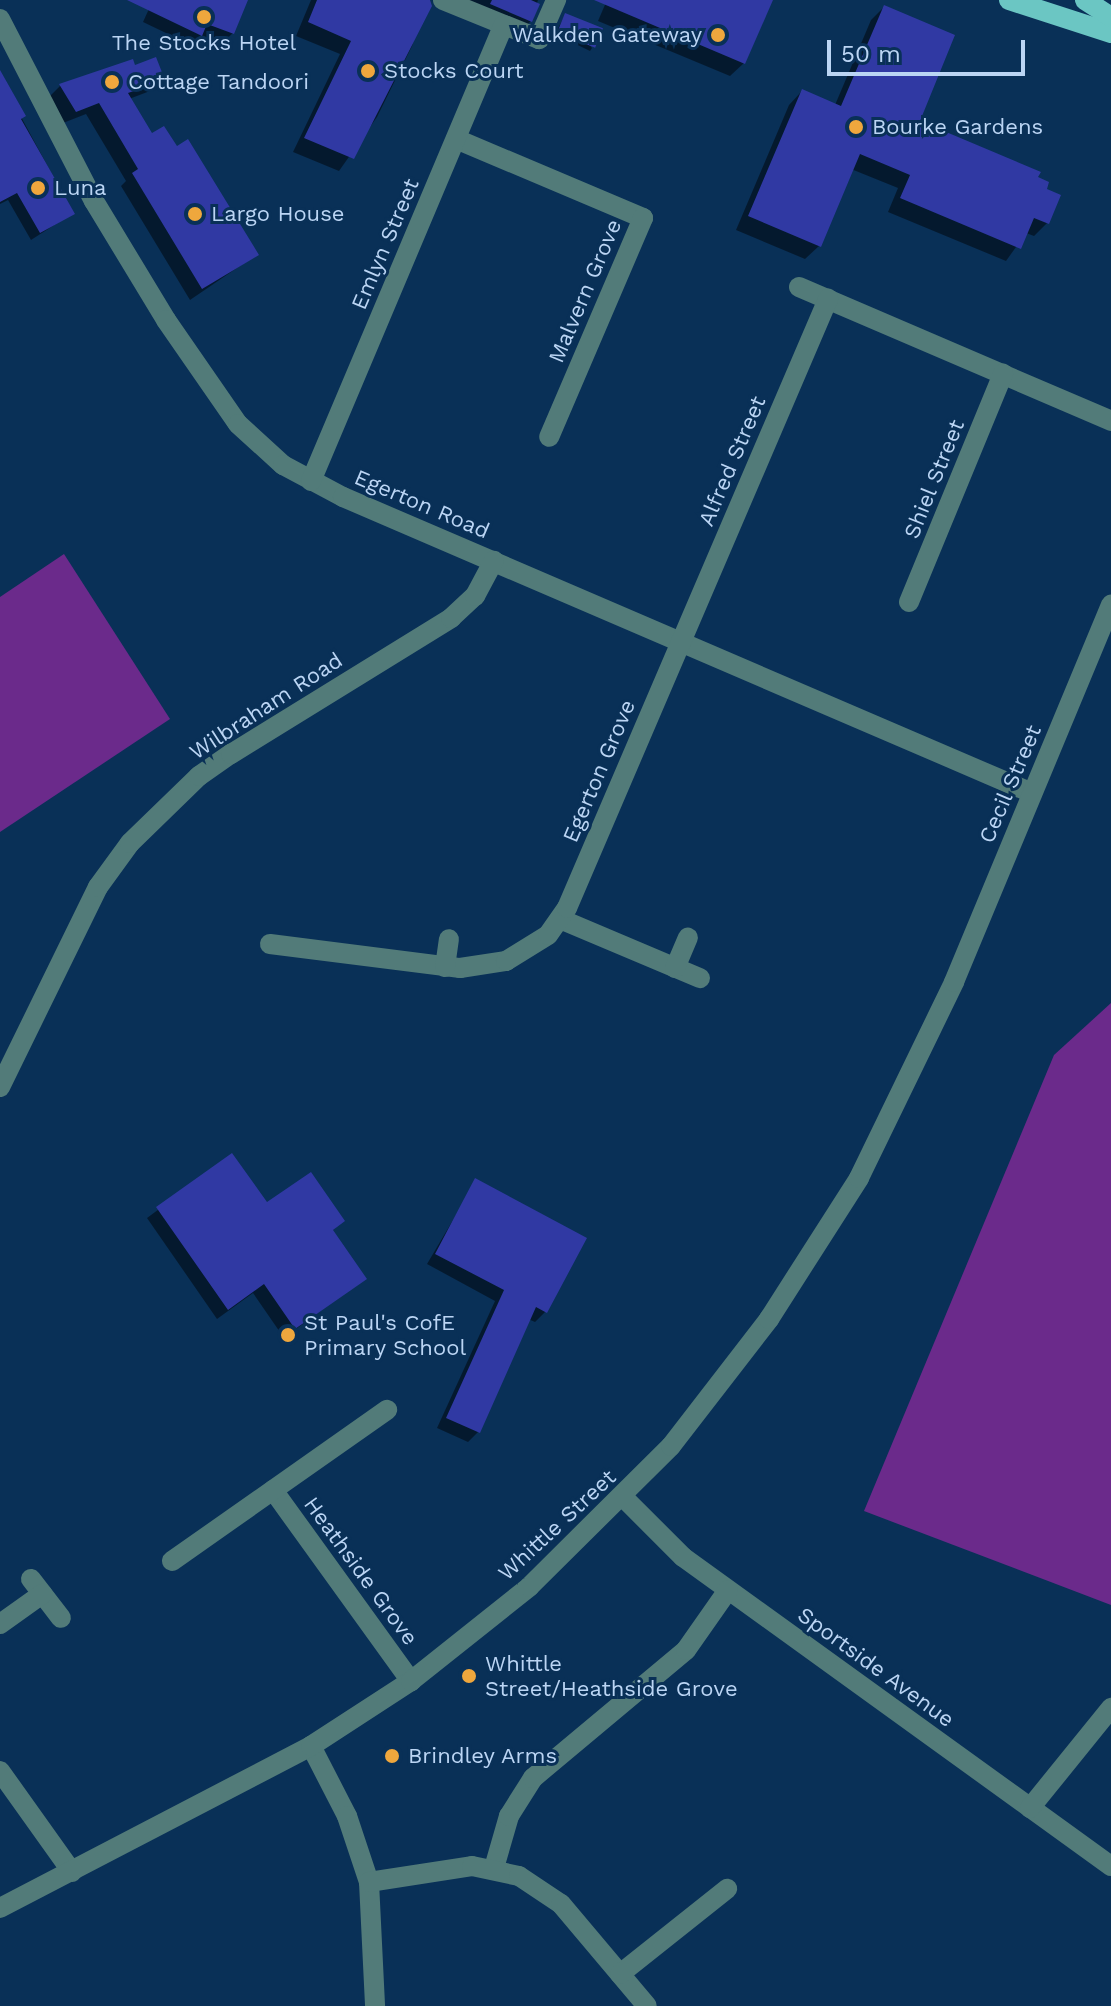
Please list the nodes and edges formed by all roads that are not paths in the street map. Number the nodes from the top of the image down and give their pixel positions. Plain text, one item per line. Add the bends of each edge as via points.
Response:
1 (443, 0) edge
2 (556, 0) edge
3 (1009, 0) edge
4 (1085, 0) edge
5 (1111, 17) edge
6 (0, 19) edge
7 (504, 25) junction
8 (1111, 33) edge
9 (456, 139) junction
10 (799, 287) dead end
11 (828, 299) junction
12 (1003, 374) junction
13 (1111, 421) edge
14 (549, 437) dead end
15 (311, 481) junction
16 (494, 561) junction
17 (909, 602) dead end
18 (1111, 604) edge
19 (681, 641) junction
20 (1032, 793) junction
21 (560, 919) junction
22 (688, 938) dead end
23 (449, 939) dead end
24 (270, 944) dead end
25 (445, 967) junction
26 (675, 968) junction
27 (700, 978) dead end
28 (954, 982) joint
29 (0, 1087) edge
30 (387, 1410) dead end
31 (273, 1490) junction
32 (623, 1497) junction
33 (172, 1561) dead end
34 (728, 1590) junction
35 (61, 1618) dead end
36 (0, 1624) edge
37 (411, 1681) junction
38 (1111, 1708) edge
39 (311, 1746) junction
40 (0, 1771) edge
41 (1030, 1808) junction
42 (1111, 1866) edge
43 (494, 1868) junction
44 (72, 1872) junction
45 (369, 1882) junction
46 (727, 1889) dead end
47 (0, 1908) edge
48 (620, 1974) junction
49 (375, 2006) edge
50 (647, 2006) edge

1 - 7 street
2 - 7 street via 539,39
3 - 8 main road via 1062,22
4 - 5 main road
6 - 15 street, Egerton Road via 94,201 191,356 260,448
7 - 9 street, Emlyn Street
9 - 14 street, Malvern Grove via 643,218
9 - 15 street, Emlyn Street
10 - 11 street
11 - 12 street
11 - 19 street, Alfred Street
12 - 13 street
12 - 17 street, Shiel Street
15 - 16 street, Egerton Road
16 - 19 street, Egerton Road
16 - 29 street, Wilbraham Road via 458,613 231,754 130,843 98,887
18 - 20 street, Cecil Street
19 - 20 street, Egerton Road
19 - 21 street, Egerton Grove
20 - 28 street, Cecil Street
21 - 25 street, Egerton Grove via 535,946 506,961
21 - 26 street
22 - 26 street
23 - 25 street
24 - 25 street, Egerton Grove
26 - 27 street
28 - 32 street, Whittle Street via 828,1231 721,1385
30 - 31 street, Heathside Grove
31 - 33 street, Heathside Grove
31 - 37 street, Heathside Grove
32 - 34 street, Sportside Avenue via 661,1538
32 - 37 street, Whittle Street via 529,1587
34 - 41 street, Sportside Avenue
34 - 43 street via 686,1650 533,1778 509,1816
35 - 36 street via 37,1586
37 - 39 street, Whittle Street
38 - 41 street
39 - 44 street, Whittle Street
39 - 45 street via 347,1816
40 - 44 street
41 - 42 street, Sportside Avenue
43 - 45 street via 448,1867
43 - 48 street via 541,1887
44 - 47 street, Whittle Street
45 - 49 street
46 - 48 street
48 - 50 street

